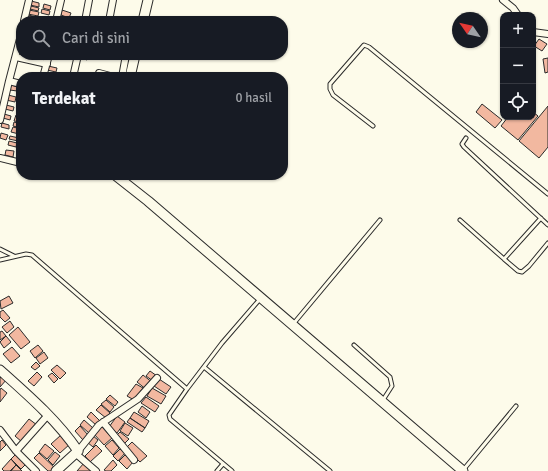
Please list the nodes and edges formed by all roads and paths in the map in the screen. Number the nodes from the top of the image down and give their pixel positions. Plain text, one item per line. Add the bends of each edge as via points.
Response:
1 (29, 0) edge
2 (61, 0) edge
3 (89, 0) edge
4 (113, 0) edge
5 (148, 0) edge
6 (503, 0) edge
7 (516, 12) edge
8 (25, 16) edge
9 (57, 16) edge
10 (86, 16) edge
11 (110, 16) edge
12 (144, 16) edge
13 (536, 32) edge
14 (548, 34) edge
15 (16, 57) edge
16 (29, 60) edge
17 (48, 60) edge
18 (77, 60) edge
19 (125, 60) edge
20 (134, 60) edge
21 (47, 64) junction
22 (45, 72) edge
23 (74, 72) edge
24 (123, 72) edge
25 (131, 72) edge
26 (9, 82) junction
27 (16, 83) edge
28 (0, 120) edge
29 (372, 126) dead end
30 (466, 138) dead end
31 (0, 158) edge
32 (16, 162) edge
33 (121, 180) edge
34 (548, 194) edge
35 (541, 218) junction
36 (380, 220) dead end
37 (460, 220) dead end
38 (548, 225) edge
39 (548, 243) edge
40 (0, 249) edge
41 (15, 257) junction
42 (504, 259) junction
43 (0, 260) edge
44 (261, 297) junction
45 (293, 325) junction
46 (354, 345) dead end
47 (204, 367) junction
48 (0, 370) edge
49 (157, 378) dead end
50 (187, 389) junction
51 (382, 402) junction
52 (516, 406) dead end
53 (48, 415) junction
54 (103, 422) junction
55 (0, 430) edge
56 (16, 451) junction
57 (77, 452) junction
58 (134, 460) dead end
59 (223, 464) junction
60 (36, 471) edge
61 (56, 471) edge
62 (96, 471) edge
63 (217, 471) edge
64 (232, 471) edge
65 (330, 471) edge
66 (463, 471) edge

1 - 8 street
2 - 9 street
3 - 10 street
4 - 11 street
5 - 12 street
6 - 7 street
13 - 14 street
15 - 26 street
16 - 21 street
17 - 21 street
18 - 23 street
19 - 24 street
20 - 25 street
21 - 22 street
26 - 27 street
26 - 28 street
29 - 34 lane via 332,94 330,89 330,84 364,45
30 - 35 lane via 462,144 464,147
31 - 32 street
33 - 44 street
35 - 38 lane
35 - 42 lane
36 - 45 lane
37 - 42 lane
39 - 42 lane via 522,272
40 - 41 lane
41 - 43 lane
41 - 50 lane via 32,255
44 - 45 street
44 - 47 lane
45 - 51 street
46 - 51 lane via 390,377 392,386
47 - 50 lane
47 - 65 lane
48 - 53 street
49 - 54 street via 138,399
50 - 59 lane via 169,414 169,418
51 - 66 street
52 - 66 lane
53 - 56 street
53 - 57 street via 64,432
54 - 57 street
54 - 58 street
55 - 56 street
56 - 60 street
57 - 61 street
57 - 62 street
59 - 63 lane
59 - 64 lane

